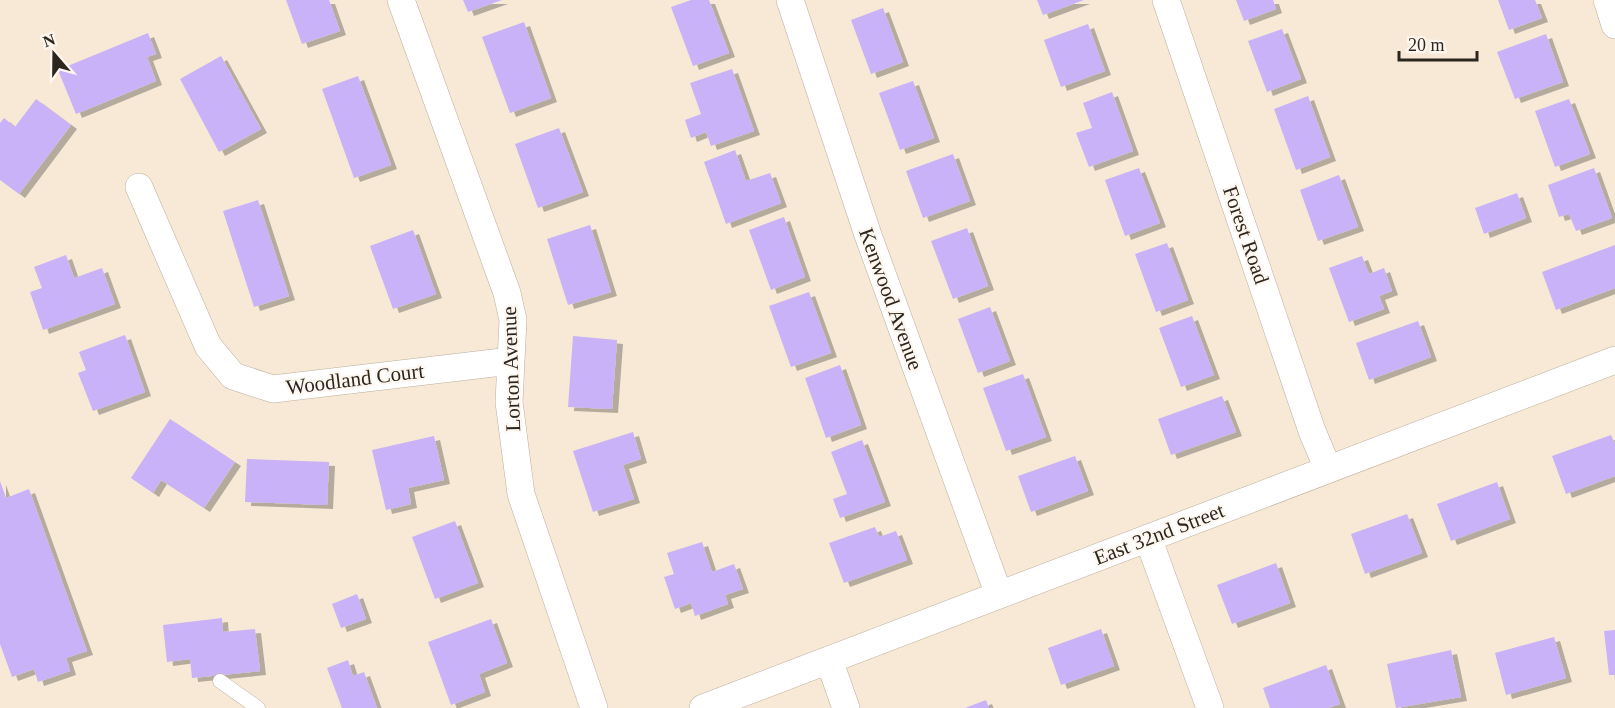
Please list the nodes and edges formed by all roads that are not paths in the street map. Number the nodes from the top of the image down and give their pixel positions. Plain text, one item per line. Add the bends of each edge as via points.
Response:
1 (401, 0) edge
2 (790, 0) edge
3 (1166, 0) edge
4 (1607, 0) edge
5 (1615, 25) edge
6 (139, 187) dead end
7 (1615, 360) edge
8 (511, 361) junction
9 (1328, 469) junction
10 (1148, 538) junction
11 (999, 595) junction
12 (829, 660) junction
13 (220, 681) dead end
14 (258, 708) edge
15 (594, 708) edge
16 (703, 708) edge
17 (846, 708) edge
18 (1210, 708) edge

1 - 8 street, Lorton Avenue via 507,293 513,320
2 - 11 street, Kenwood Avenue via 868,235
3 - 9 street, Forest Road
4 - 5 street
6 - 8 street, Woodland Court via 208,346 233,376 273,389
7 - 9 street, East 32nd Street
8 - 15 street, Lorton Avenue via 509,402 521,494
9 - 10 street, East 32nd Street
10 - 11 street, East 32nd Street
10 - 18 street
11 - 12 street, East 32nd Street
12 - 16 street, East 32nd Street
12 - 17 street
13 - 14 lane

